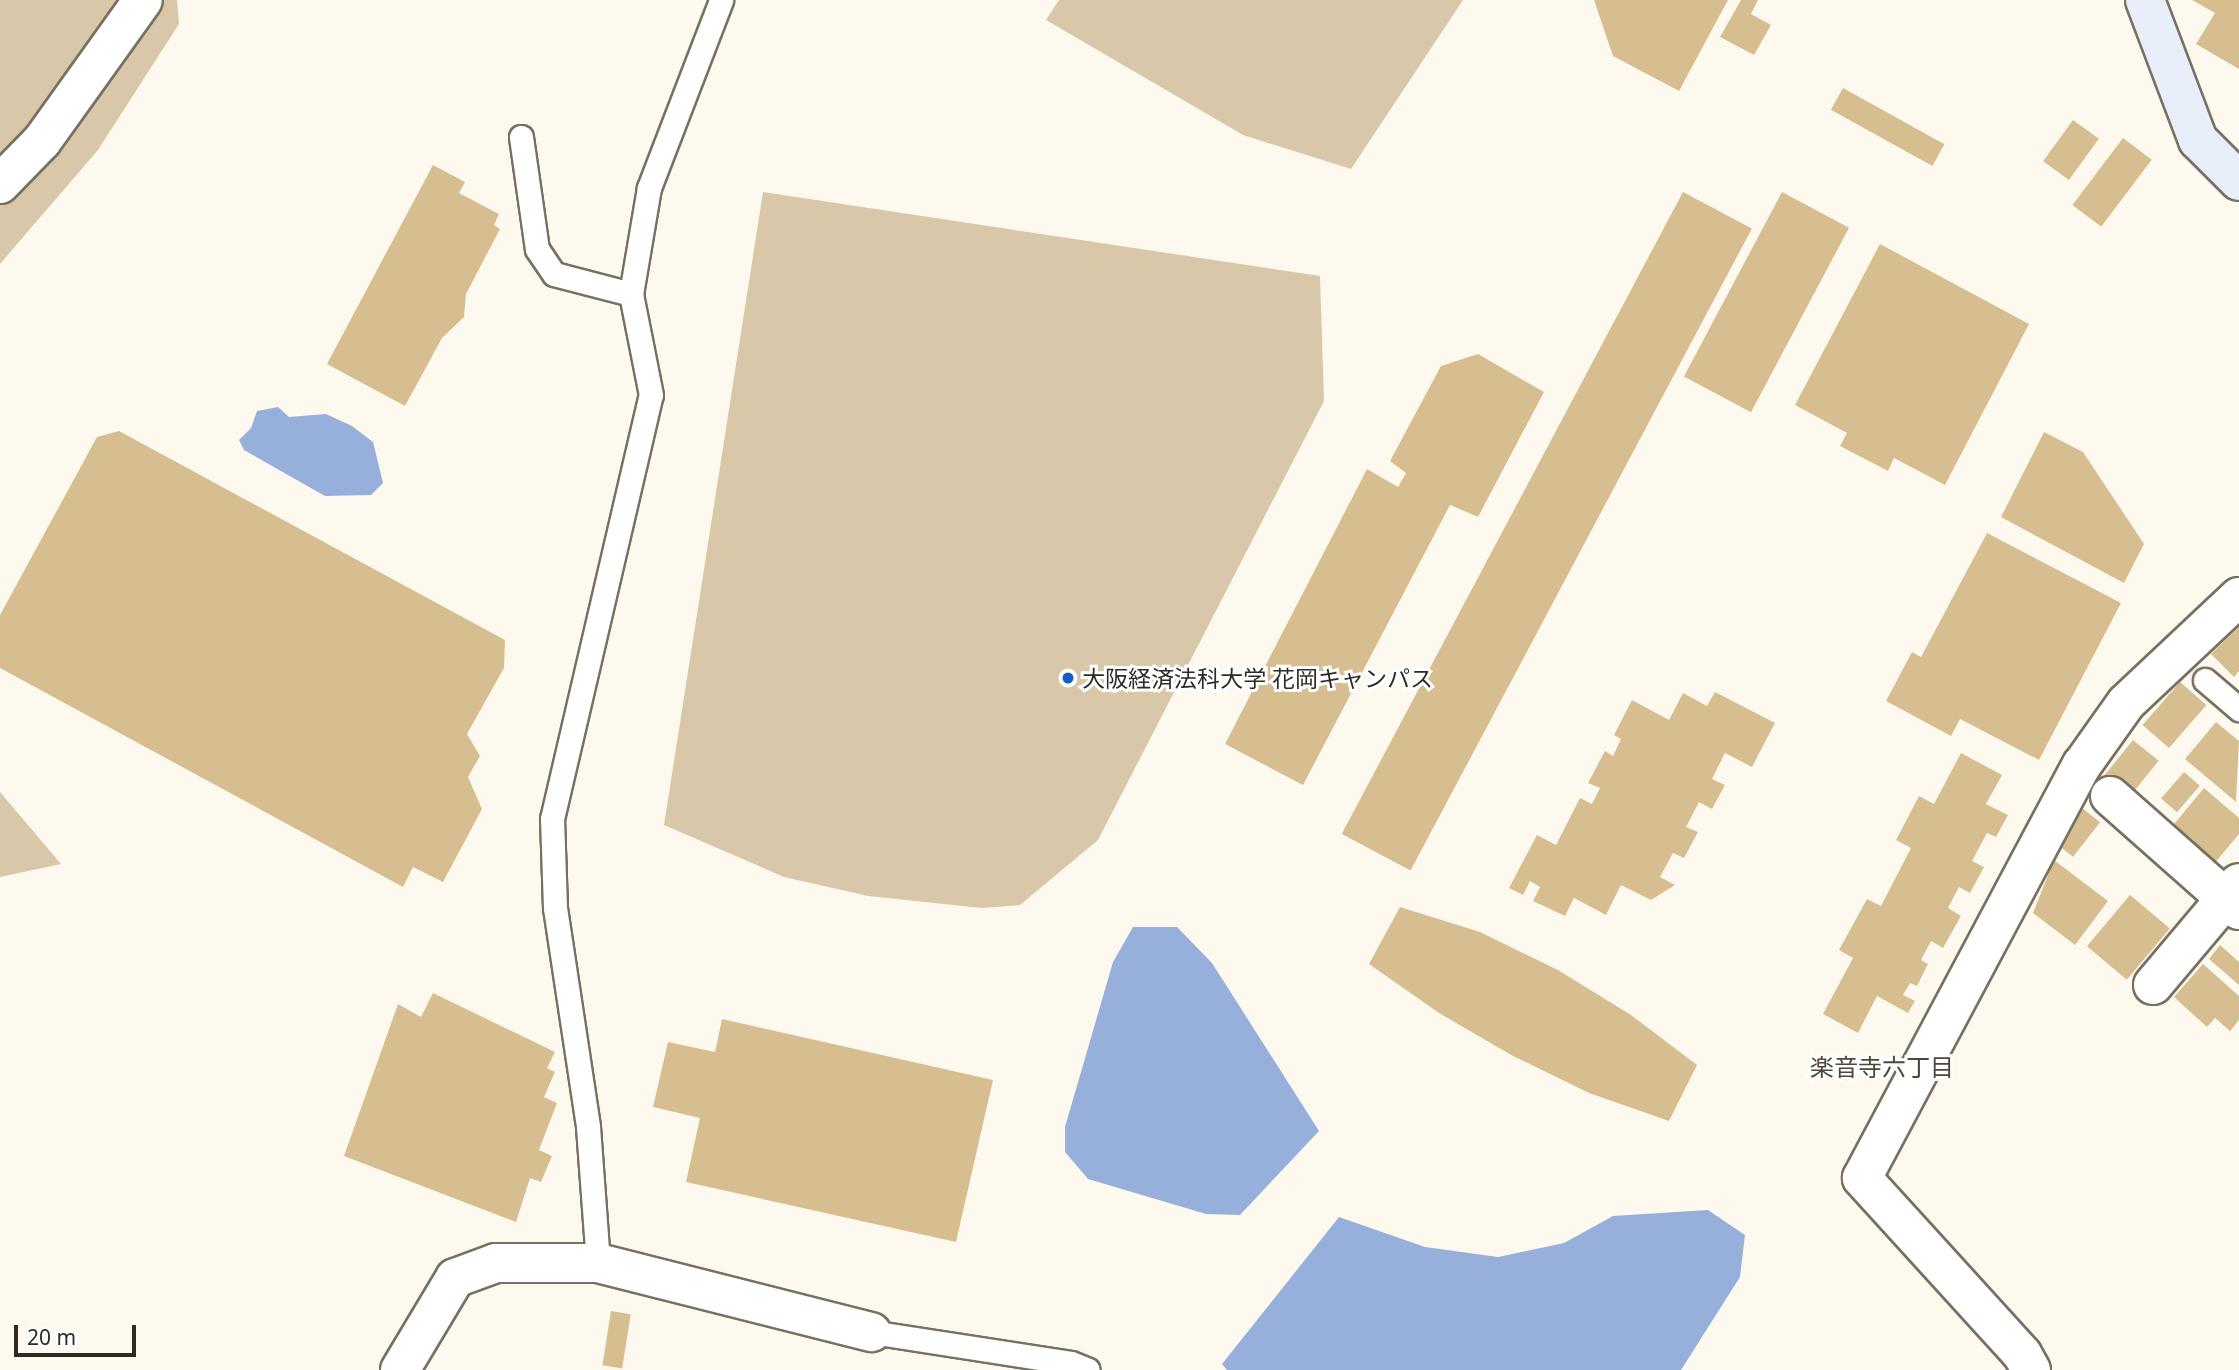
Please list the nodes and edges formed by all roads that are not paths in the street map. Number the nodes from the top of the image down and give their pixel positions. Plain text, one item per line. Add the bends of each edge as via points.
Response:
1 (143, 0) edge
2 (721, 0) edge
3 (2145, 0) edge
4 (522, 137) dead end
5 (2239, 181) edge
6 (0, 184) edge
7 (631, 294) junction
8 (2239, 597) edge
9 (2205, 680) dead end
10 (2239, 709) edge
11 (2110, 796) dead end
12 (2235, 897) edge
13 (2153, 985) dead end
14 (598, 1263) junction
15 (871, 1332) joint
16 (400, 1370) edge
17 (1088, 1370) edge
18 (2031, 1370) edge

1 - 6 street via 42,141
2 - 7 lane via 649,188
3 - 5 street via 2198,140
4 - 7 lane via 537,249 554,274
7 - 14 lane via 651,395 552,819 555,908 587,1126
8 - 18 street via 2126,703 2082,765 1863,1178 2022,1353
9 - 10 lane
11 - 12 street
12 - 13 street
14 - 15 street
14 - 16 street via 496,1263 455,1278
15 - 17 lane via 1071,1363

